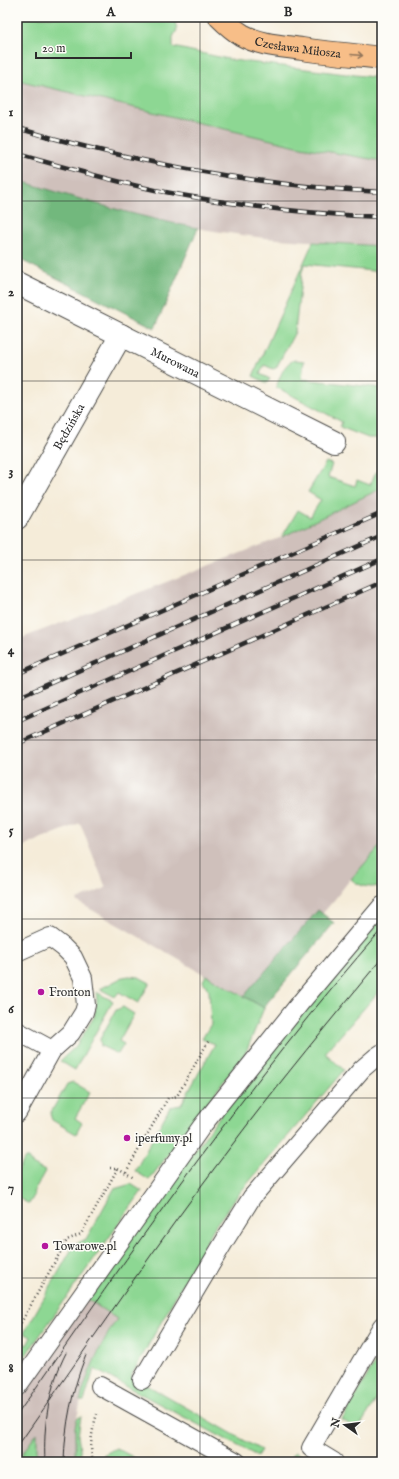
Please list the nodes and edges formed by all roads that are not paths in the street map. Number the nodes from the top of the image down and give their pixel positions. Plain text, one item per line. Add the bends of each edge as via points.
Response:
1 (220, 17) edge
2 (382, 58) edge
3 (17, 283) edge
4 (121, 335) junction
5 (334, 442) dead end
6 (17, 518) edge
7 (382, 906) edge
8 (17, 952) edge
9 (17, 1031) edge
10 (52, 1050) junction
11 (382, 1053) edge
12 (17, 1113) edge
13 (382, 1326) edge
14 (142, 1380) dead end
15 (17, 1387) edge
16 (102, 1388) road end
17 (237, 1462) edge
18 (334, 1462) edge

1 -> 2 main road, Czesława Miłosza via 242,34 274,45
3 - 4 street, Murowana
4 - 5 street, Murowana
4 - 6 street, Będzińska
7 - 15 lane via 202,1126
8 - 10 lane via 50,937 73,957 83,978 86,999 84,1012 71,1033
9 - 10 lane
10 - 12 lane
11 - 14 lane via 362,1070 252,1197
13 - 18 lane via 310,1448
16 - 17 lane

